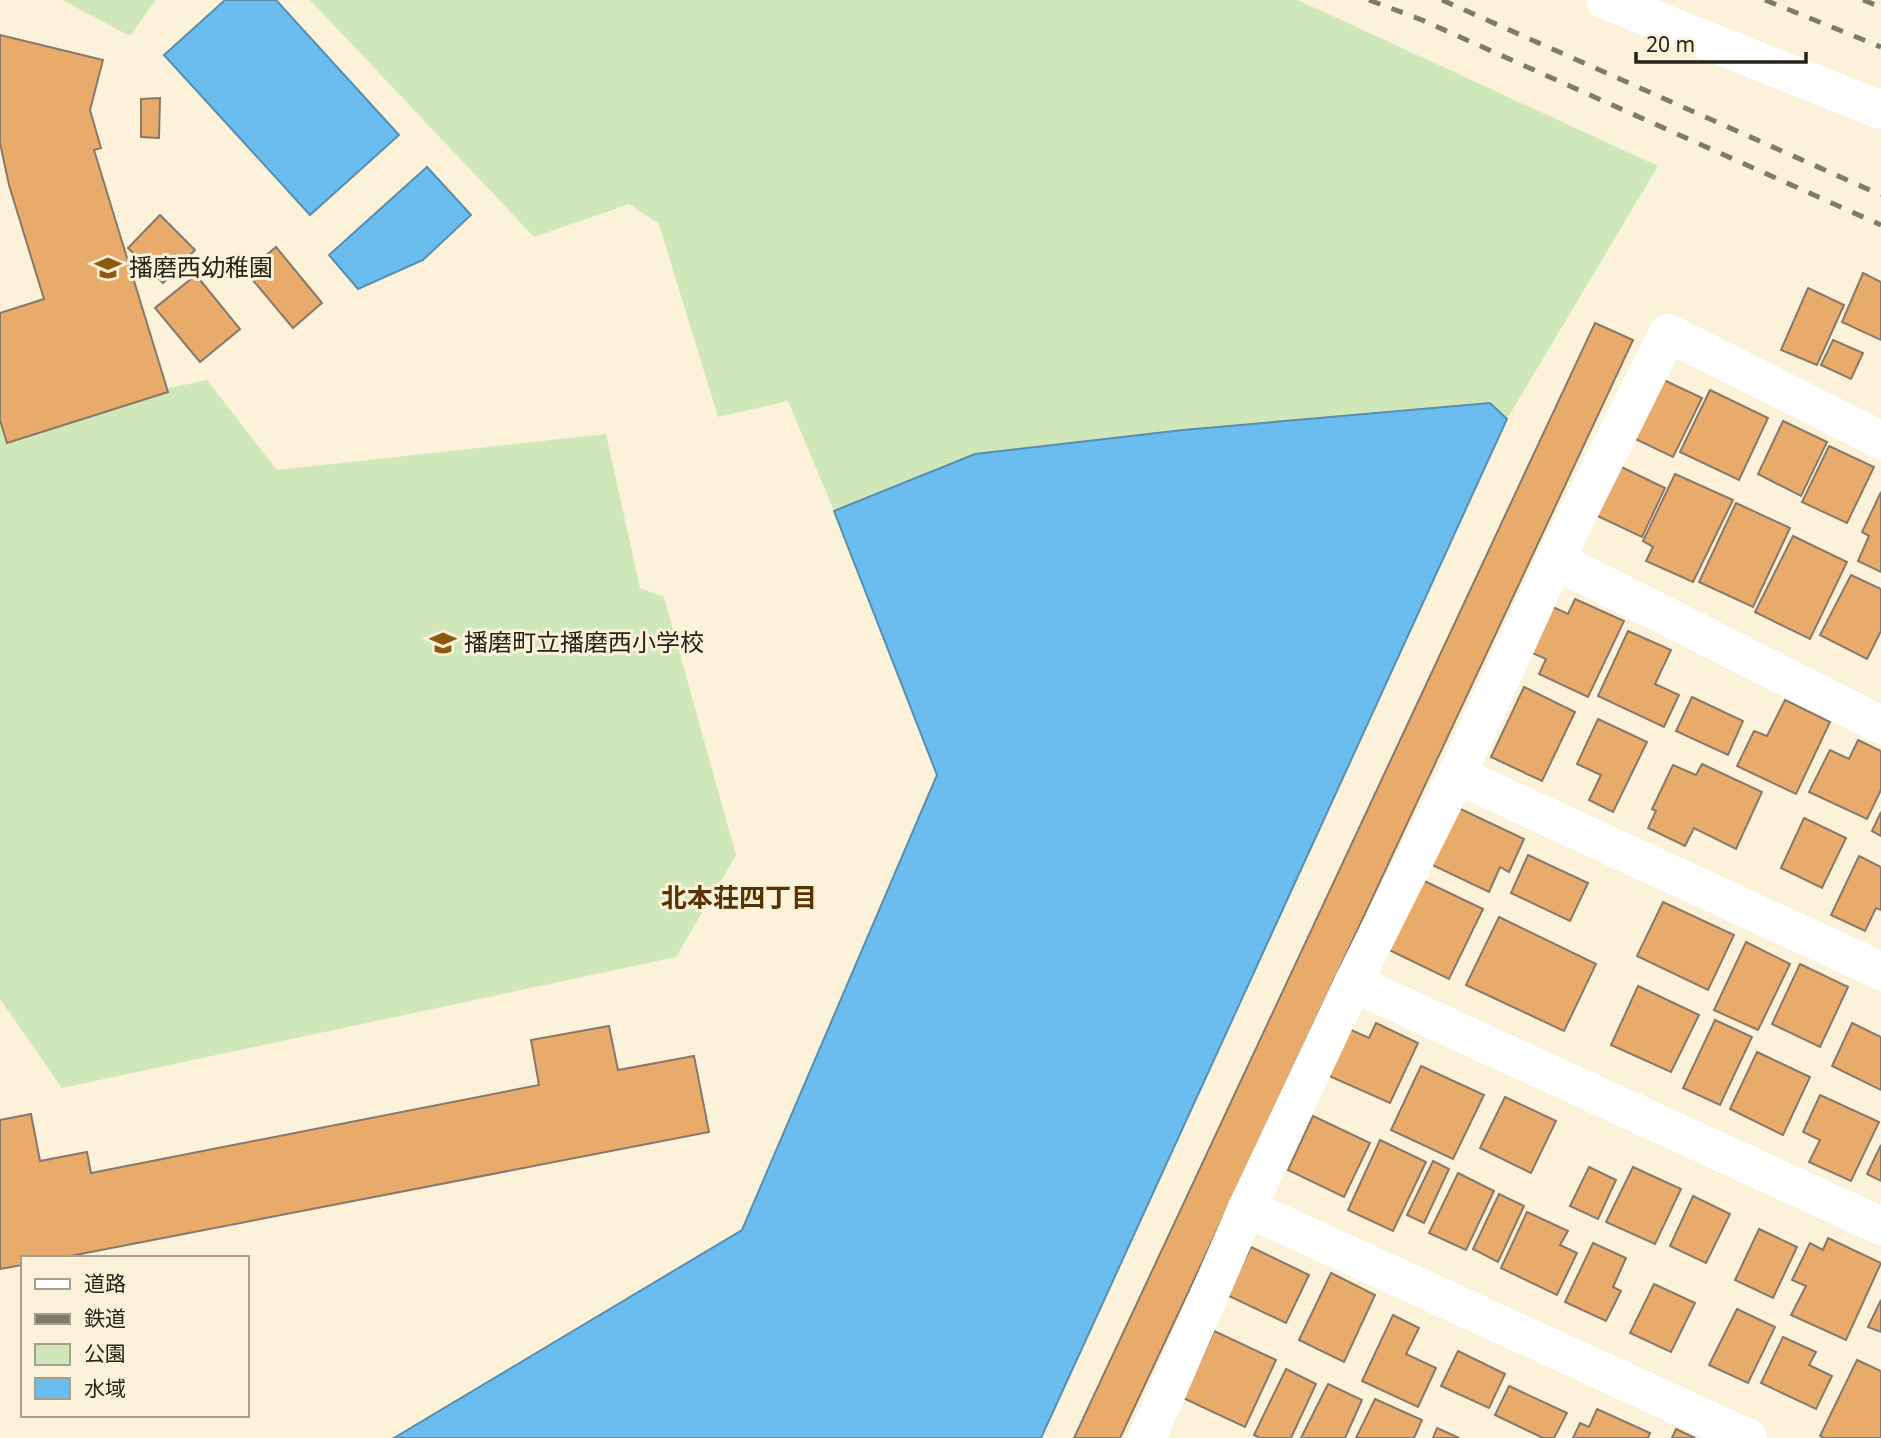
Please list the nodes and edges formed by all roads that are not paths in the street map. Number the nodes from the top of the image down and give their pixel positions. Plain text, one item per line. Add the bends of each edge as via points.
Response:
1 (1605, 0) edge
2 (1881, 110) edge
3 (1881, 440) edge
4 (1555, 560) junction
5 (1881, 725) edge
6 (1457, 775) junction
7 (1881, 971) edge
8 (1353, 983) junction
9 (1247, 1208) junction
10 (1881, 1226) edge
11 (1154, 1436) edge
12 (1748, 1438) edge

1 - 2 street
3 - 4 street via 1668,333
4 - 5 street
4 - 6 street
6 - 7 street
6 - 8 street
8 - 9 street
8 - 10 street
9 - 11 street
9 - 12 street

